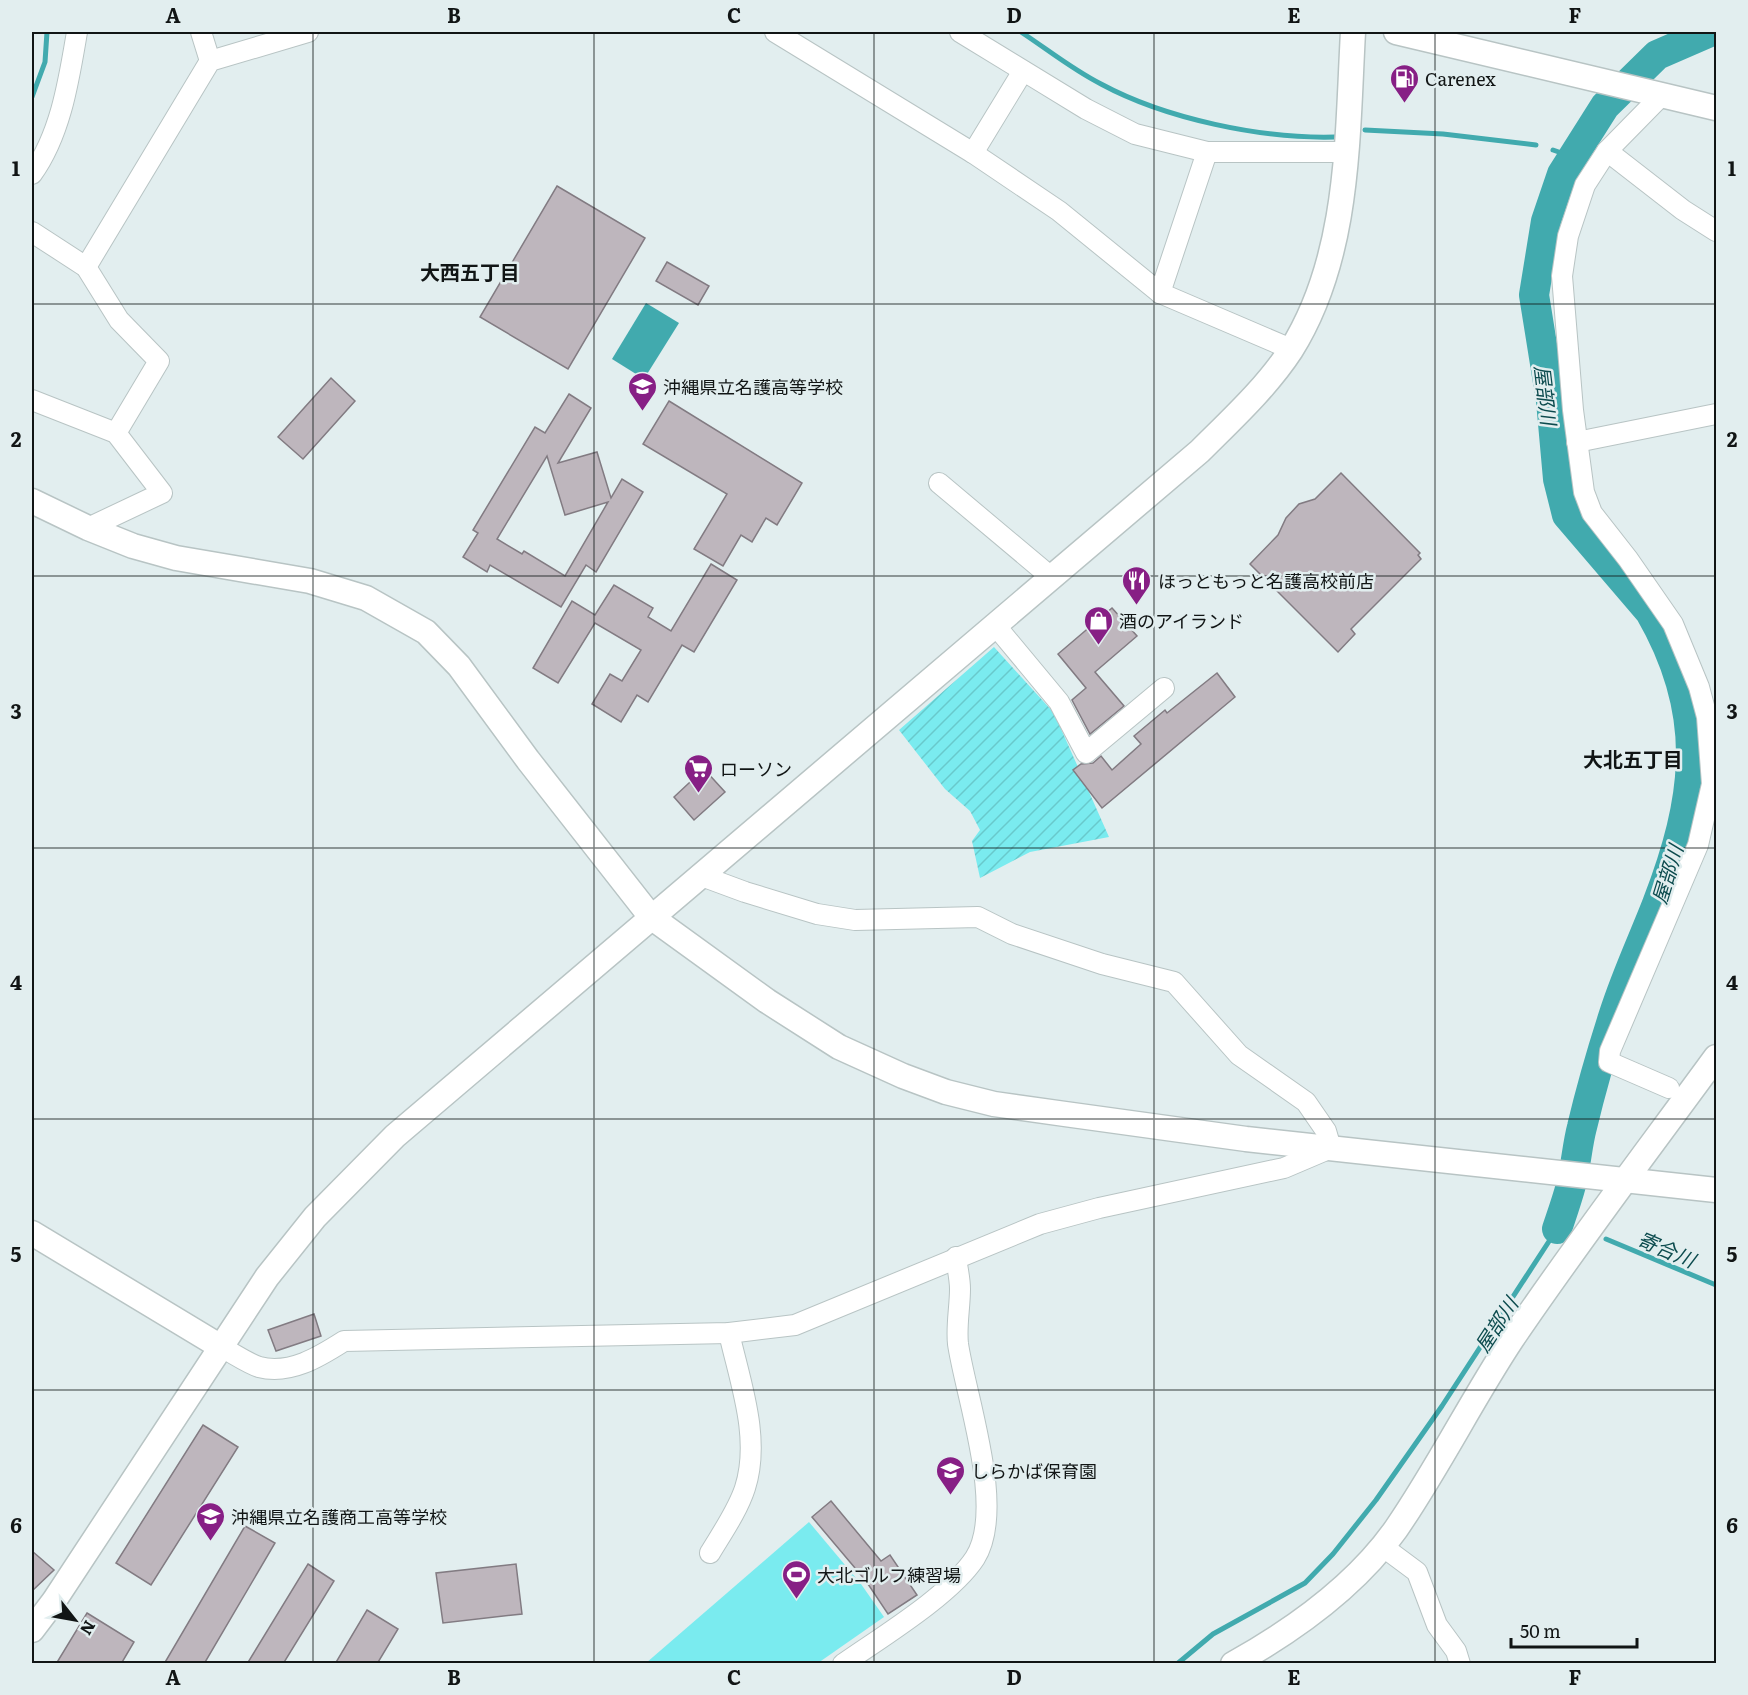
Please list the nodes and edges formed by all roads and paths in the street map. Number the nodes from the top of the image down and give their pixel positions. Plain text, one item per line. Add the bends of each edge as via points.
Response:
1 (77, 32) edge
2 (201, 32) edge
3 (308, 32) edge
4 (960, 32) edge
5 (1353, 32) edge
6 (1396, 32) edge
7 (786, 34) edge
8 (210, 61) junction
9 (1023, 71) junction
10 (1662, 95) junction
11 (1716, 108) edge
12 (1607, 151) junction
13 (1207, 152) junction
14 (1347, 152) junction
15 (973, 153) junction
16 (32, 174) edge
17 (1716, 231) edge
18 (32, 232) edge
19 (86, 267) junction
20 (1160, 293) junction
21 (1291, 349) junction
22 (32, 400) edge
23 (1716, 414) edge
24 (116, 432) junction
25 (1577, 442) junction
26 (939, 483) dead end
27 (32, 501) edge
28 (88, 528) junction
29 (1051, 577) junction
30 (994, 625) junction
31 (1164, 688) dead end
32 (699, 875) junction
33 (651, 917) junction
34 (1716, 1057) edge
35 (1669, 1088) dead end
36 (1330, 1148) junction
37 (1626, 1180) junction
38 (1716, 1190) edge
39 (32, 1233) edge
40 (956, 1257) junction
41 (729, 1333) junction
42 (221, 1347) junction
43 (1382, 1546) junction
44 (711, 1553) dead end
45 (32, 1630) edge
46 (843, 1664) edge
47 (1233, 1664) edge
48 (1460, 1664) edge

1 - 16 street via 55,128
2 - 8 street
3 - 8 street
4 - 9 street
5 - 14 street
6 - 10 street
7 - 15 street
8 - 19 street
9 - 13 street via 1135,134
9 - 15 street
10 - 11 street
10 - 12 street
12 - 17 street
12 - 25 street via 1585,185 1568,236 1562,276
13 - 14 street
13 - 20 street
14 - 21 street via 1326,271 1317,300
15 - 20 street via 1059,211
18 - 19 street
19 - 24 street via 119,320 159,361
20 - 21 street
21 - 29 street via 1258,394 1200,451
22 - 24 street
23 - 25 street
24 - 28 street via 162,493
25 - 35 street via 1584,492 1592,513 1673,624 1707,717 1712,784 1698,845 1610,1051 1609,1062
26 - 29 street
27 - 28 street
28 - 33 street via 176,558 310,580 366,598 426,632 459,666
29 - 30 street
30 - 31 street via 1059,702 1086,753
30 - 32 street
32 - 33 street
32 - 36 street via 797,908 855,920 978,917 1102,964 1174,982 1239,1055 1306,1102 1326,1131
33 - 36 street via 767,1001 839,1047 946,1092 1053,1113
33 - 42 street via 395,1136 315,1217 267,1277
34 - 37 street
36 - 37 street
36 - 40 street via 1284,1168 1040,1224
37 - 38 street
37 - 43 street via 1511,1341
39 - 42 street
40 - 41 street via 795,1325
40 - 46 street via 960,1287 958,1342 983,1469 987,1512 982,1539 975,1558 941,1593
41 - 42 street via 344,1341 318,1357 284,1370 258,1367
41 - 44 street via 752,1455 745,1489
42 - 45 street
43 - 47 street via 1325,1604
43 - 48 street via 1417,1572 1437,1625

